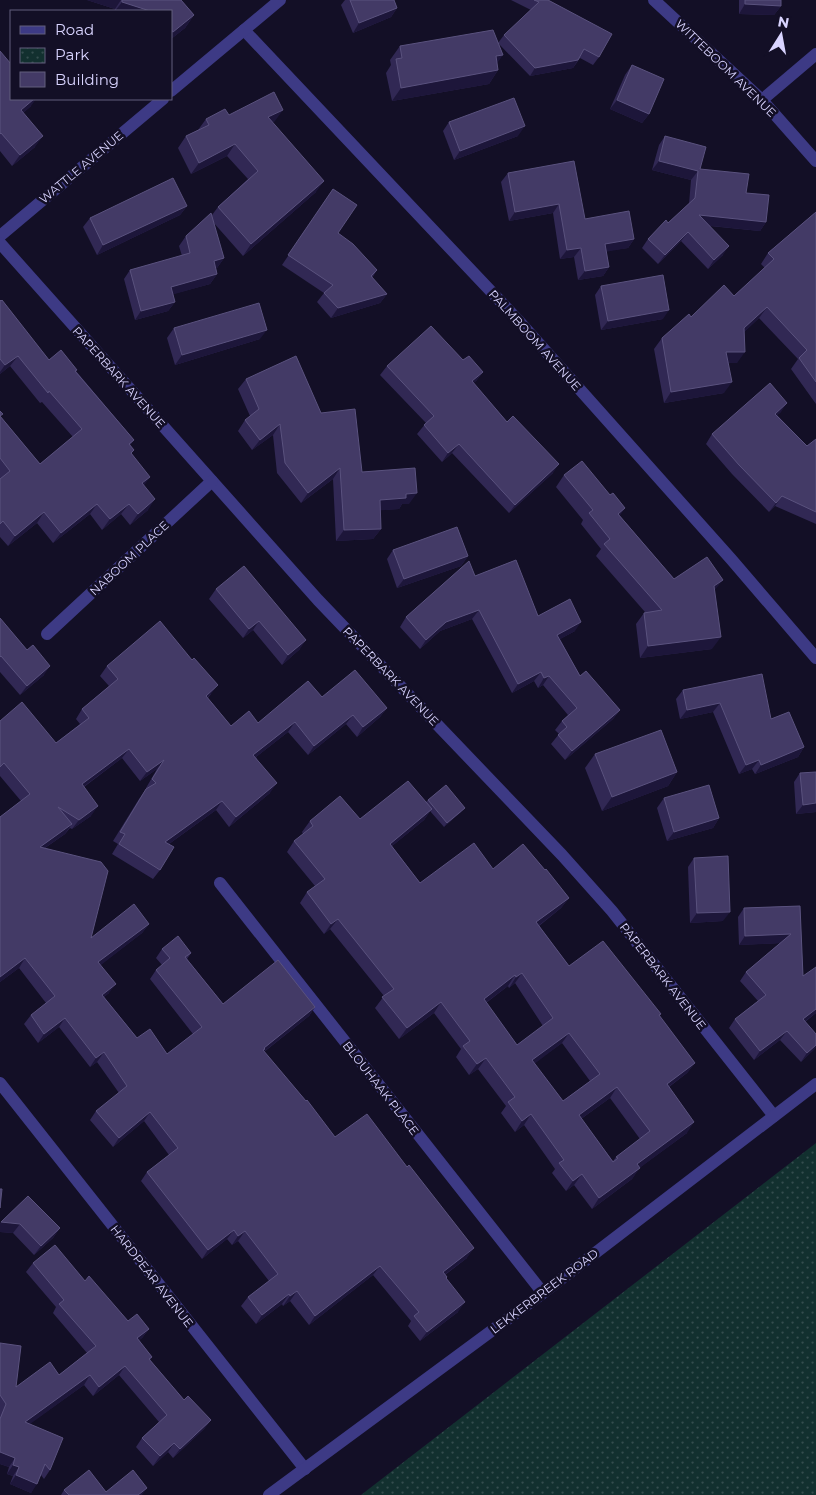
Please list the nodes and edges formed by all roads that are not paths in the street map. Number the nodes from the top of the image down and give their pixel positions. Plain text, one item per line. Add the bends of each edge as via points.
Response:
1 (280, 0) edge
2 (654, 0) edge
3 (244, 30) junction
4 (816, 54) edge
5 (172, 91) edge
6 (162, 100) edge
7 (762, 100) junction
8 (816, 161) edge
9 (0, 236) edge
10 (0, 243) edge
11 (212, 481) junction
12 (46, 634) dead end
13 (816, 658) edge
14 (220, 883) dead end
15 (0, 1083) edge
16 (816, 1084) edge
17 (774, 1116) junction
18 (543, 1293) junction
19 (305, 1469) junction
20 (269, 1495) edge

1 - 3 street
2 - 7 street, WITTEBOOM AVENUE
3 - 5 street
3 - 13 street, PALMBOOM AVENUE via 517,319
4 - 7 street
6 - 9 street, WATTLE AVENUE
7 - 8 street, WITTEBOOM AVENUE
10 - 11 street, PAPERBARK AVENUE
11 - 12 street, NABOOM PLACE
11 - 17 street, PAPERBARK AVENUE via 318,600 556,848 612,911
14 - 18 street, BLOUHAAK PLACE
15 - 19 street, HARDPEAR AVENUE
16 - 17 street, LEKKERBREEK ROAD
17 - 18 street, LEKKERBREEK ROAD
18 - 19 street, LEKKERBREEK ROAD
19 - 20 street, LEKKERBREEK ROAD

